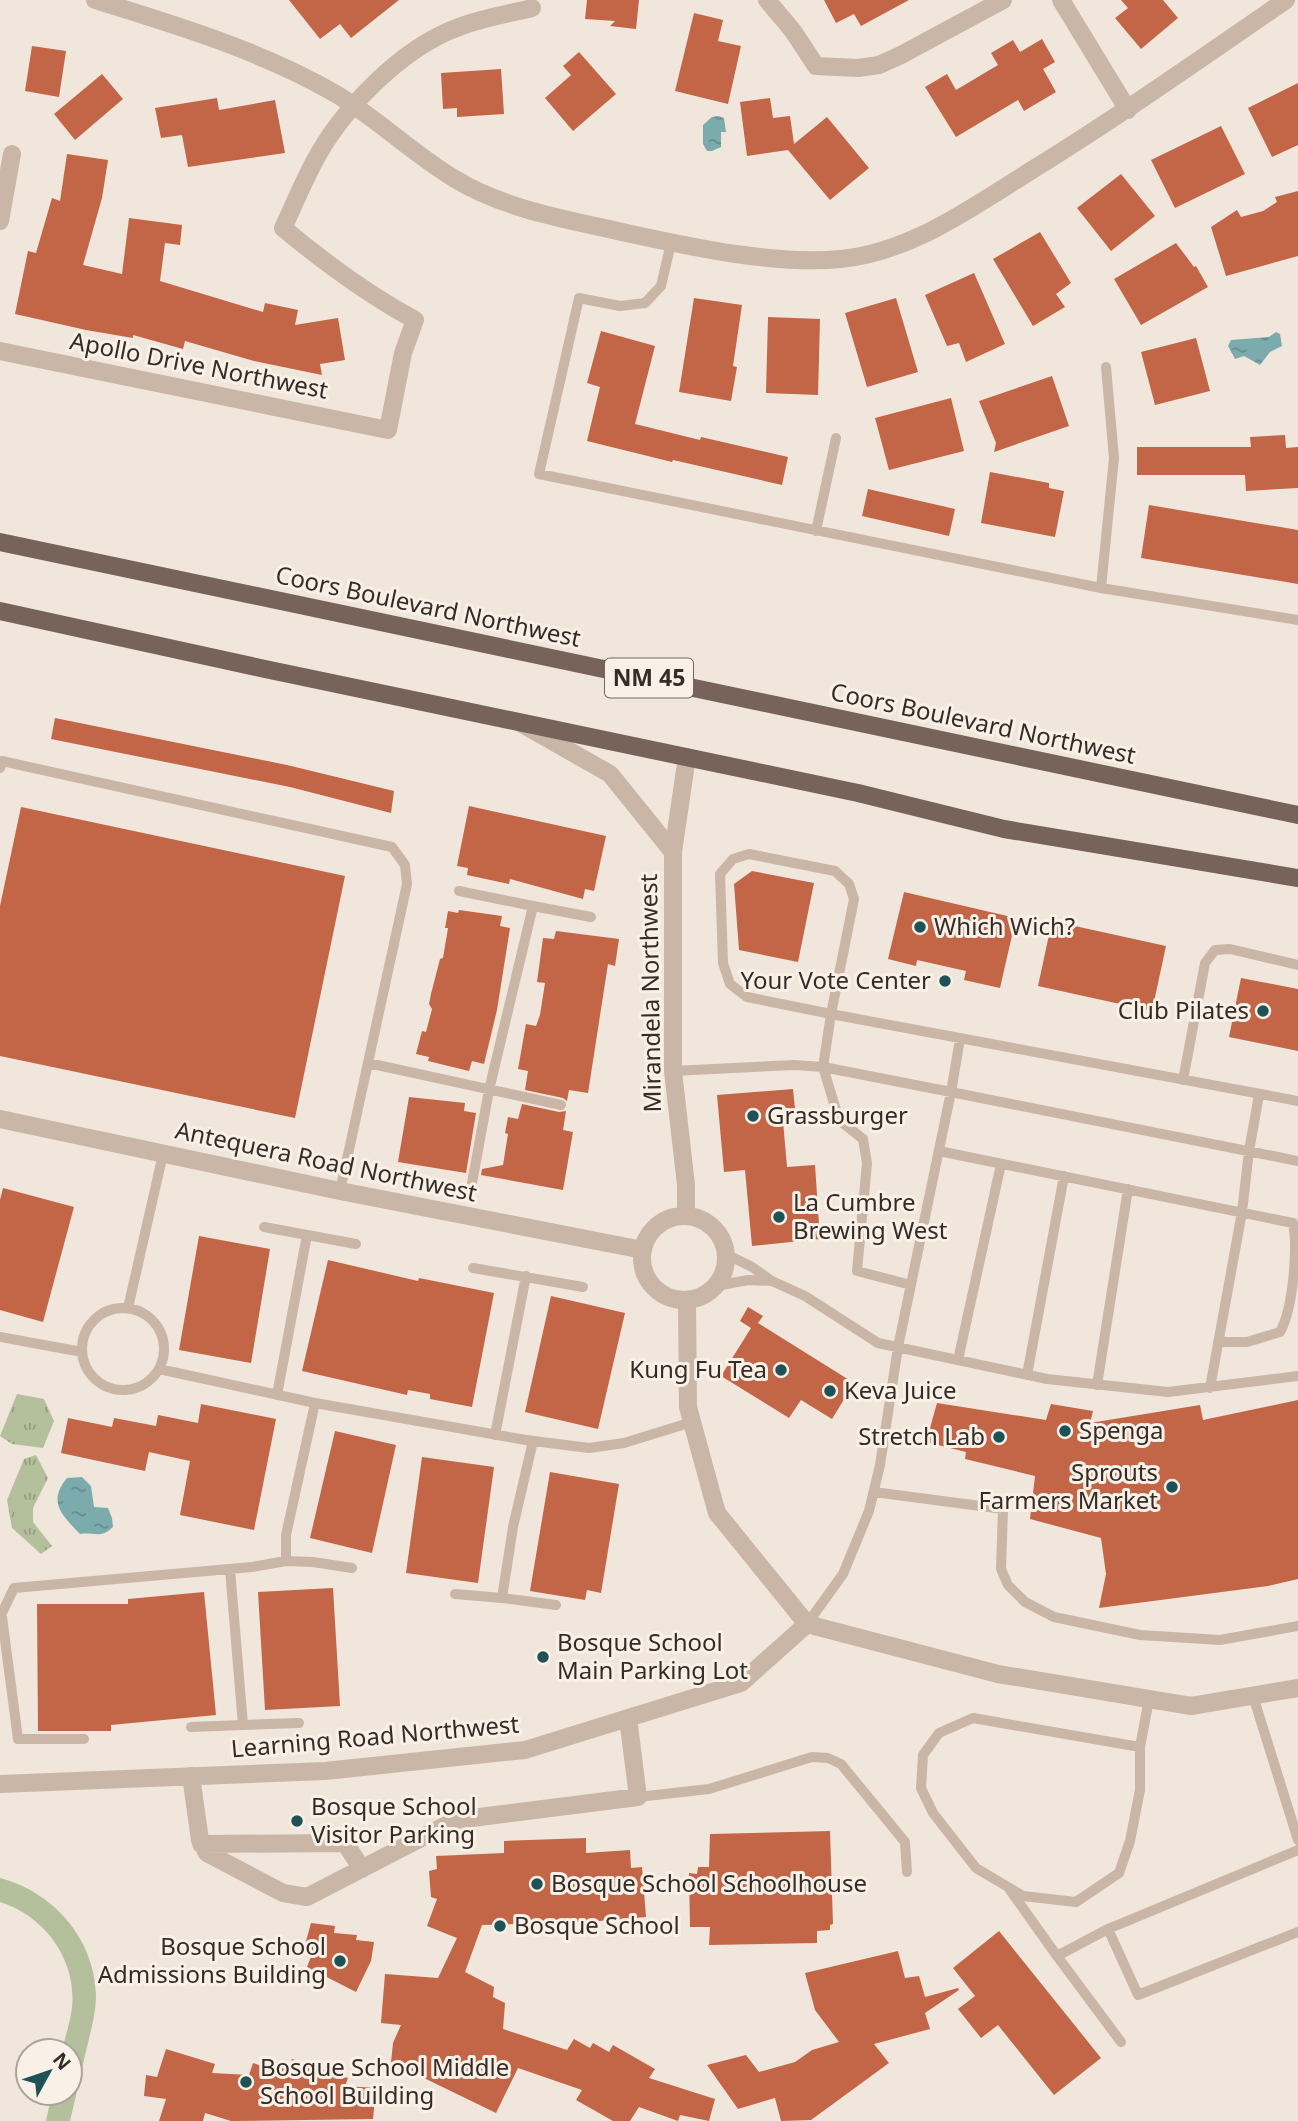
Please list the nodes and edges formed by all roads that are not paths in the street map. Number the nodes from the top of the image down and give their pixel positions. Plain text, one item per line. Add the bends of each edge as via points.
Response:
1 (95, 0) edge
2 (767, 0) edge
3 (1003, 0) edge
4 (1061, 0) edge
5 (1286, 0) edge
6 (532, 8) dead end
7 (355, 106) junction
8 (1128, 110) junction
9 (12, 155) dead end
10 (0, 221) edge
11 (671, 243) junction
12 (0, 351) edge
13 (1106, 367) dead end
14 (836, 438) dead end
15 (816, 531) junction
16 (0, 542) edge
17 (1101, 588) junction
18 (0, 611) edge
19 (1298, 620) edge
20 (515, 721) junction
21 (687, 757) junction
22 (0, 768) edge
23 (1298, 815) edge
24 (673, 852) junction
25 (1298, 878) edge
26 (459, 891) dead end
27 (533, 906) junction
28 (591, 917) dead end
29 (1298, 965) edge
30 (831, 1014) junction
31 (960, 1039) junction
32 (368, 1063) junction
33 (823, 1067) junction
34 (673, 1071) junction
35 (1183, 1080) junction
36 (489, 1090) junction
37 (951, 1092) junction
38 (1259, 1095) junction
39 (1298, 1101) edge
40 (561, 1105) dead end
41 (0, 1119) edge
42 (939, 1151) junction
43 (1249, 1151) junction
44 (163, 1154) junction
45 (1298, 1161) edge
46 (1001, 1164) junction
47 (1064, 1176) junction
48 (472, 1183) dead end
49 (1128, 1189) junction
50 (340, 1191) junction
51 (1242, 1212) junction
52 (686, 1216) junction
53 (264, 1227) dead end
54 (307, 1235) junction
55 (356, 1244) dead end
56 (643, 1250) junction
57 (726, 1254) junction
58 (473, 1268) dead end
59 (526, 1276) junction
60 (772, 1281) junction
61 (911, 1285) junction
62 (716, 1286) junction
63 (583, 1287) dead end
64 (687, 1301) junction
65 (128, 1308) junction
66 (0, 1337) edge
67 (1218, 1342) junction
68 (898, 1347) junction
69 (82, 1352) junction
70 (958, 1360) junction
71 (159, 1369) junction
72 (1027, 1375) junction
73 (1298, 1376) edge
74 (1097, 1385) junction
75 (1210, 1388) junction
76 (277, 1395) junction
77 (314, 1403) junction
78 (692, 1422) junction
79 (495, 1434) junction
80 (533, 1441) junction
81 (874, 1492) junction
82 (286, 1562) junction
83 (352, 1568) dead end
84 (230, 1569) junction
85 (455, 1594) dead end
86 (502, 1598) junction
87 (556, 1605) dead end
88 (1, 1617) edge
89 (807, 1625) junction
90 (1298, 1626) edge
91 (1298, 1688) edge
92 (1253, 1696) junction
93 (1149, 1699) junction
94 (628, 1718) junction
95 (299, 1723) dead end
96 (243, 1724) junction
97 (191, 1727) dead end
98 (85, 1739) dead end
99 (1140, 1747) junction
100 (191, 1776) junction
101 (0, 1784) edge
102 (638, 1797) junction
103 (1298, 1840) edge
104 (201, 1844) junction
105 (1298, 1850) edge
106 (362, 1869) junction
107 (907, 1872) dead end
108 (1007, 1886) junction
109 (1108, 1930) junction
110 (1298, 1932) edge
111 (1057, 1956) junction
112 (1121, 2042) dead end

1 - 7 street via 290,69
2 - 3 street via 816,66 858,68 901,55
4 - 8 street
5 - 8 street
6 - 7 street via 459,26 433,39 399,62
7 - 11 street via 455,179 514,207
7 - 12 street, Apollo Drive Northwest via 314,162 283,228 328,265 415,320 403,353 388,430
8 - 11 street via 957,216 901,244 844,258 792,261
9 - 10 street
11 - 15 lane via 661,286 645,303 620,306 579,298 539,474
13 - 17 lane via 1114,458
14 - 15 lane
15 - 17 lane
16 - 23 main road, Coors Boulevard Northwest / NM 45
17 - 19 lane
18 - 20 main road
20 - 21 main road
20 - 24 street, Mirandela Northwest via 610,774
21 - 24 street, Mirandela Northwest
21 - 25 main road via 1004,829
22 - 32 lane via 2,761 392,847 405,865 407,884
24 - 34 street, Mirandela Northwest
26 - 27 lane
27 - 28 lane
27 - 36 lane
29 - 35 lane via 1230,949 1215,950 1205,963
30 - 30 lane via 854,899 849,884 835,871 749,854 733,859 720,874 723,963 730,984 747,997
30 - 31 lane
30 - 33 lane
31 - 35 lane
31 - 37 lane
32 - 36 lane
32 - 50 lane
33 - 34 lane
33 - 37 lane
33 - 61 lane via 839,1120 863,1139 867,1163 857,1271
34 - 52 street, Mirandela Northwest
35 - 38 lane
36 - 40 lane
36 - 48 lane
37 - 42 lane
37 - 43 lane
38 - 39 lane
38 - 43 lane
41 - 44 street, Antequera Road Northwest
42 - 46 lane
42 - 61 lane
43 - 45 lane
43 - 51 lane
44 - 50 street, Antequera Road Northwest
44 - 65 lane
46 - 47 lane
46 - 70 lane
47 - 49 lane
47 - 72 lane
49 - 51 lane
49 - 74 lane
50 - 56 street, Antequera Road Northwest
51 - 67 lane
51 - 67 lane via 1293,1223 1297,1240 1287,1319 1280,1332 1247,1342
52 - 56 street via 657,1225
52 - 57 street via 713,1227
53 - 54 lane
54 - 55 lane
54 - 76 lane
56 - 64 street via 643,1271 650,1284 662,1295
57 - 60 lane
57 - 62 street via 725,1269
58 - 59 lane
59 - 63 lane
59 - 79 lane
60 - 62 lane
60 - 68 lane via 805,1296 878,1343
61 - 68 lane
62 - 64 street
64 - 78 street
65 - 69 lane via 104,1312 94,1319 82,1340
65 - 71 lane via 152,1320 159,1331 163,1357
66 - 69 lane
67 - 75 lane
68 - 70 lane
68 - 81 lane
69 - 71 lane via 91,1376 114,1389 140,1387
70 - 72 lane
71 - 76 lane
72 - 74 lane
73 - 75 lane
74 - 75 lane via 1168,1392
76 - 77 lane
77 - 79 lane
77 - 82 lane via 286,1535
78 - 80 lane via 624,1443 589,1448
78 - 89 street via 717,1513
79 - 80 lane
80 - 86 lane
81 - 89 lane via 843,1574
81 - 90 lane via 1003,1509 1000,1569 1025,1602 1054,1617 1140,1635 1220,1640
82 - 83 lane
82 - 84 lane
84 - 88 lane via 14,1588
84 - 96 lane
85 - 86 lane
86 - 87 lane
88 - 98 lane via 18,1739
89 - 93 street via 998,1674
89 - 94 street, Learning Road Northwest via 741,1683
91 - 92 street
92 - 93 street via 1191,1706
92 - 103 lane
93 - 99 lane
94 - 100 street, Learning Road Northwest via 525,1750 325,1771
94 - 102 street
95 - 96 lane
96 - 97 lane
99 - 108 lane via 1140,1790 1119,1873 1076,1902 1023,1896
99 - 108 lane via 974,1718 939,1733 923,1755 921,1788 933,1813 976,1868
100 - 101 street, Learning Road Northwest
100 - 104 street
102 - 106 street via 456,1820
102 - 107 lane via 709,1789 812,1758 828,1758 841,1764 905,1842
104 - 106 street via 345,1843
104 - 106 street via 226,1865 283,1894 307,1897
105 - 109 lane
108 - 111 lane
109 - 110 lane via 1138,1995
109 - 111 lane
111 - 112 lane

